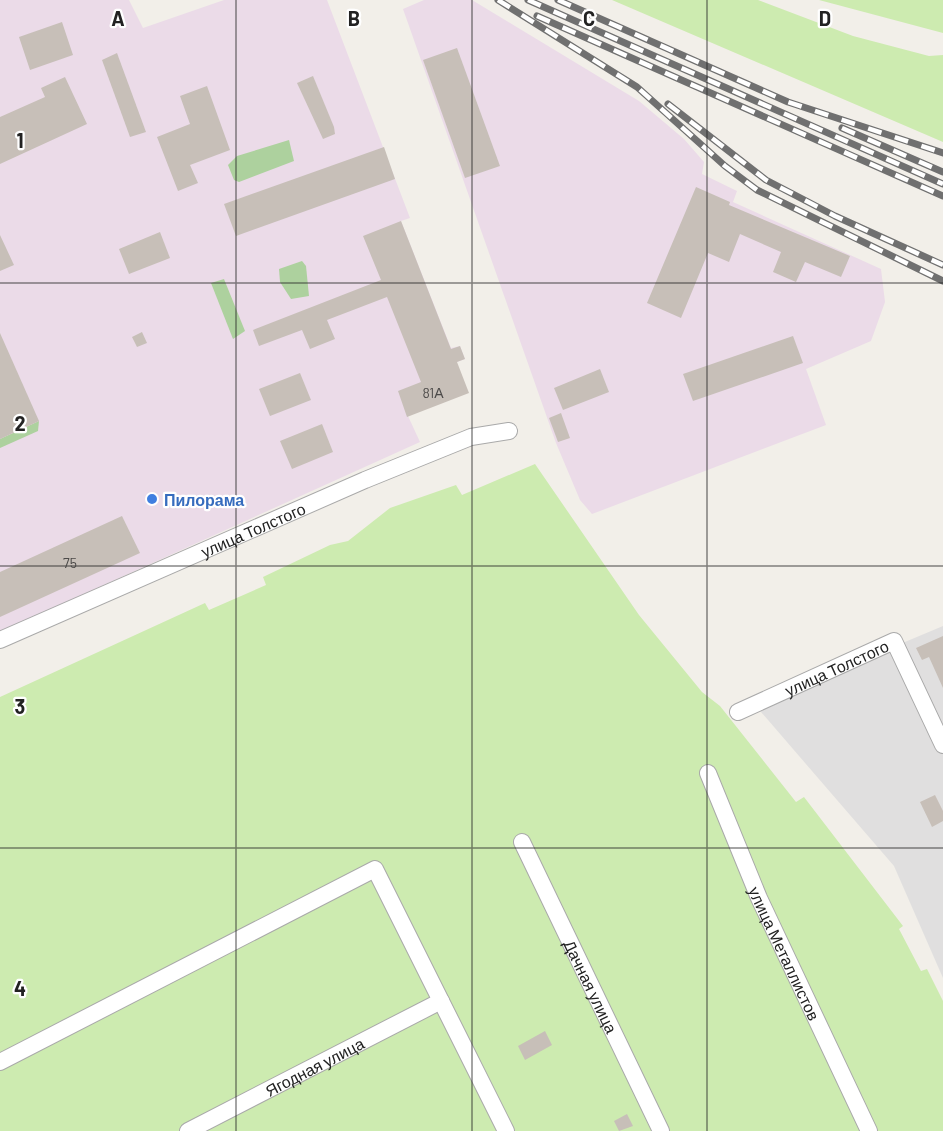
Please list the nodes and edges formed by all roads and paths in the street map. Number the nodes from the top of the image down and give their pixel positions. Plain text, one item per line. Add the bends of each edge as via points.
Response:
1 (509, 431) dead end
2 (0, 640) edge
3 (738, 712) dead end
4 (943, 745) edge
5 (708, 773) dead end
6 (522, 842) dead end
7 (441, 1000) junction
8 (0, 1062) edge
9 (188, 1131) edge
10 (506, 1131) edge
11 (661, 1131) edge
12 (869, 1131) edge

1 - 2 street, улица Толстого via 471,437 365,480
3 - 4 street, улица Толстого via 894,641
5 - 12 street, улица Металлистов via 759,898
6 - 11 street, Дачная улица
7 - 8 street via 375,869
7 - 9 street, Ягодная улица
7 - 10 street

